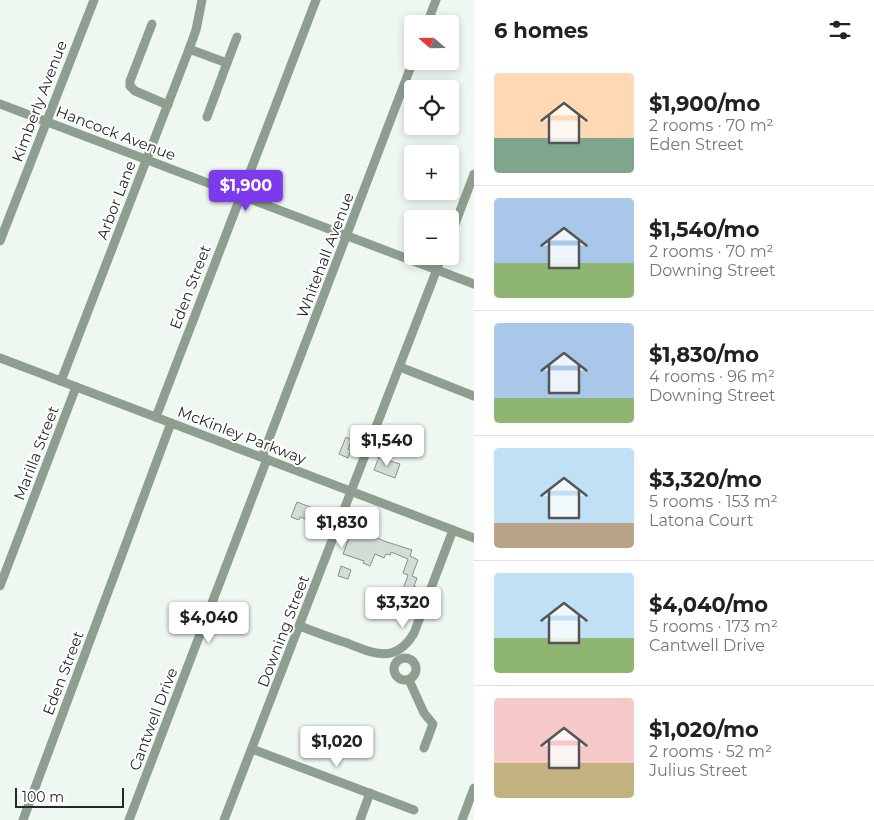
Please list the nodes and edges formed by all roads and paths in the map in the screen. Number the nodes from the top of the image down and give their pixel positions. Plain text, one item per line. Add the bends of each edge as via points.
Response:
1 (94, 0) edge
2 (202, 0) edge
3 (316, 0) edge
4 (436, 0) edge
5 (430, 15) edge
6 (152, 24) dead end
7 (237, 38) dead end
8 (189, 49) junction
9 (227, 63) junction
10 (410, 70) edge
11 (0, 104) edge
12 (168, 105) junction
13 (207, 117) dead end
14 (46, 121) junction
15 (146, 159) junction
16 (474, 174) edge
17 (240, 195) junction
18 (459, 213) edge
19 (347, 236) junction
20 (0, 241) edge
21 (439, 265) edge
22 (437, 270) junction
23 (474, 284) edge
24 (0, 358) edge
25 (400, 367) junction
26 (62, 381) junction
27 (76, 386) junction
28 (474, 396) edge
29 (156, 417) junction
30 (171, 423) junction
31 (265, 458) junction
32 (352, 492) junction
33 (453, 530) junction
34 (474, 538) edge
35 (0, 586) edge
36 (300, 626) junction
37 (398, 656) junction
38 (409, 680) junction
39 (424, 748) dead end
40 (252, 749) junction
41 (474, 788) edge
42 (370, 793) junction
43 (414, 810) dead end
44 (23, 820) edge
45 (129, 820) edge
46 (224, 820) edge
47 (360, 820) edge
48 (462, 820) edge

1 - 14 street, Kimberly Avenue
2 - 8 street, Arbor Lane
3 - 17 street, Eden Street
4 - 5 street
6 - 12 street via 130,86
7 - 9 street
8 - 9 street
8 - 12 street, Arbor Lane
9 - 13 street
10 - 19 street, Whitehall Avenue
11 - 14 street, Hancock Avenue
12 - 15 street, Arbor Lane
14 - 15 street, Hancock Avenue
14 - 20 street, Kimberly Avenue
15 - 17 street, Hancock Avenue
15 - 26 street, Arbor Lane
16 - 18 street
17 - 19 street, Hancock Avenue
17 - 29 street, Eden Street
19 - 22 street, Hancock Avenue
19 - 31 street, Whitehall Avenue
21 - 22 street, Downing Street
22 - 23 street, Hancock Avenue
22 - 25 street, Downing Street
24 - 26 street, McKinley Parkway
25 - 28 street
25 - 32 street, Downing Street
26 - 27 street, McKinley Parkway
27 - 29 street, McKinley Parkway
27 - 35 street, Marilla Street
29 - 30 street, McKinley Parkway
30 - 31 street, McKinley Parkway
30 - 44 street, Eden Street
31 - 32 street, McKinley Parkway
31 - 45 street, Cantwell Drive
32 - 33 street, McKinley Parkway
32 - 36 street, Downing Street
33 - 34 street, McKinley Parkway
33 - 37 street via 414,633
36 - 37 street via 374,654
36 - 40 street, Downing Street
37 - 38 street via 395,674 400,679
37 - 38 street via 408,658 416,666 415,674
38 - 39 street via 424,713 433,724
40 - 42 street
40 - 46 street, Downing Street
41 - 48 street
42 - 43 street
42 - 47 street

